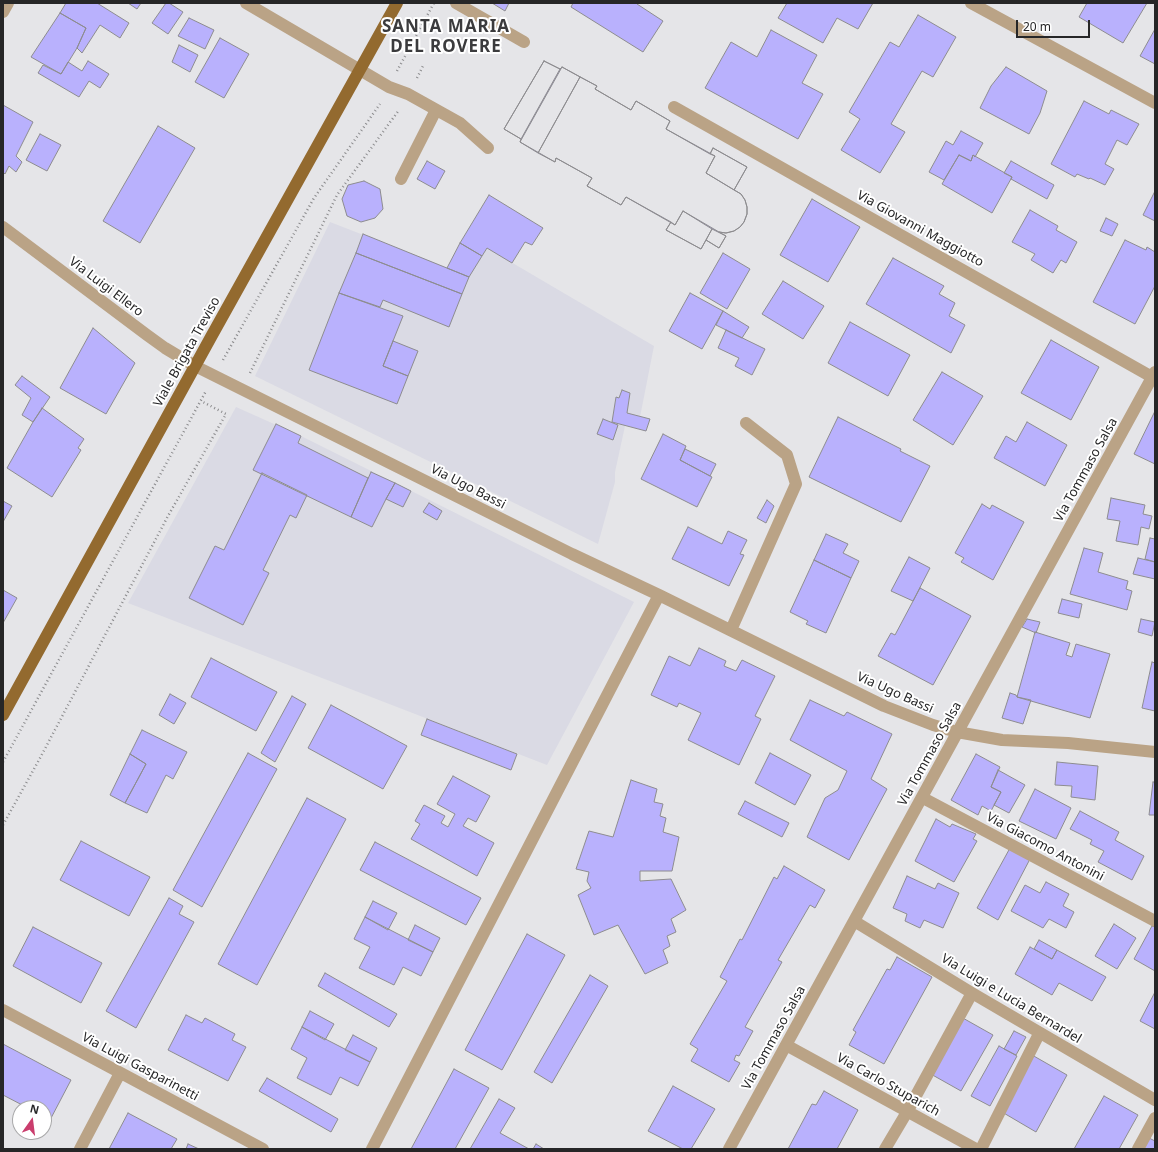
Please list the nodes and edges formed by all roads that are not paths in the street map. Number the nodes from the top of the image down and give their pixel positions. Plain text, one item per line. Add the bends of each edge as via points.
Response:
1 (8, 3) edge
2 (246, 3) edge
3 (397, 3) edge
4 (456, 3) edge
5 (971, 3) edge
6 (3, 12) edge
7 (524, 42) dead end
8 (359, 70) junction
9 (1155, 103) edge
10 (674, 107) dead end
11 (436, 110) junction
12 (488, 148) dead end
13 (401, 179) dead end
14 (3, 227) edge
15 (195, 366) junction
16 (1154, 374) edge
17 (746, 423) dead end
18 (660, 595) junction
19 (731, 630) junction
20 (3, 715) edge
21 (958, 732) junction
22 (1155, 752) edge
23 (922, 798) junction
24 (854, 921) junction
25 (1155, 921) edge
26 (972, 993) junction
27 (3, 1010) edge
28 (1039, 1034) junction
29 (786, 1045) junction
30 (120, 1073) junction
31 (1155, 1100) edge
32 (907, 1112) junction
33 (1155, 1118) edge
34 (80, 1149) edge
35 (263, 1149) edge
36 (372, 1149) edge
37 (729, 1149) edge
38 (885, 1149) edge
39 (976, 1149) edge
40 (981, 1149) edge
41 (1138, 1149) edge

1 - 6 street
2 - 8 street
3 - 8 main road, Viale Brigata Treviso
4 - 7 street
5 - 9 street
8 - 11 street
8 - 15 main road, Viale Brigata Treviso
10 - 16 street, Via Giovanni Maggiotto
11 - 12 street via 460,123
11 - 13 street
14 - 15 street, Via Luigi Ellero via 153,340
15 - 18 street, Via Ugo Bassi via 565,551
15 - 20 main road, Viale Brigata Treviso
16 - 21 street, Via Tommaso Salsa
17 - 19 street via 787,455 796,484
18 - 19 street, Via Ugo Bassi
18 - 36 street
19 - 21 street, Via Ugo Bassi via 884,706
21 - 22 street, Via Ugo Bassi via 1002,740
21 - 23 street, Via Tommaso Salsa
23 - 24 street, Via Tommaso Salsa
23 - 25 street, Via Giacomo Antonini
24 - 26 street, Via Luigi e Lucia Bernardel
24 - 29 street, Via Tommaso Salsa
26 - 28 street, Via Luigi e Lucia Bernardel
26 - 32 street
27 - 30 street, Via Luigi Gasparinetti
28 - 31 street, Via Luigi e Lucia Bernardel
28 - 40 street
29 - 32 street, Via Carlo Stuparich
29 - 37 street, Via Tommaso Salsa
30 - 34 street
30 - 35 street, Via Luigi Gasparinetti
32 - 38 street
32 - 39 street, Via Carlo Stuparich
33 - 41 street

